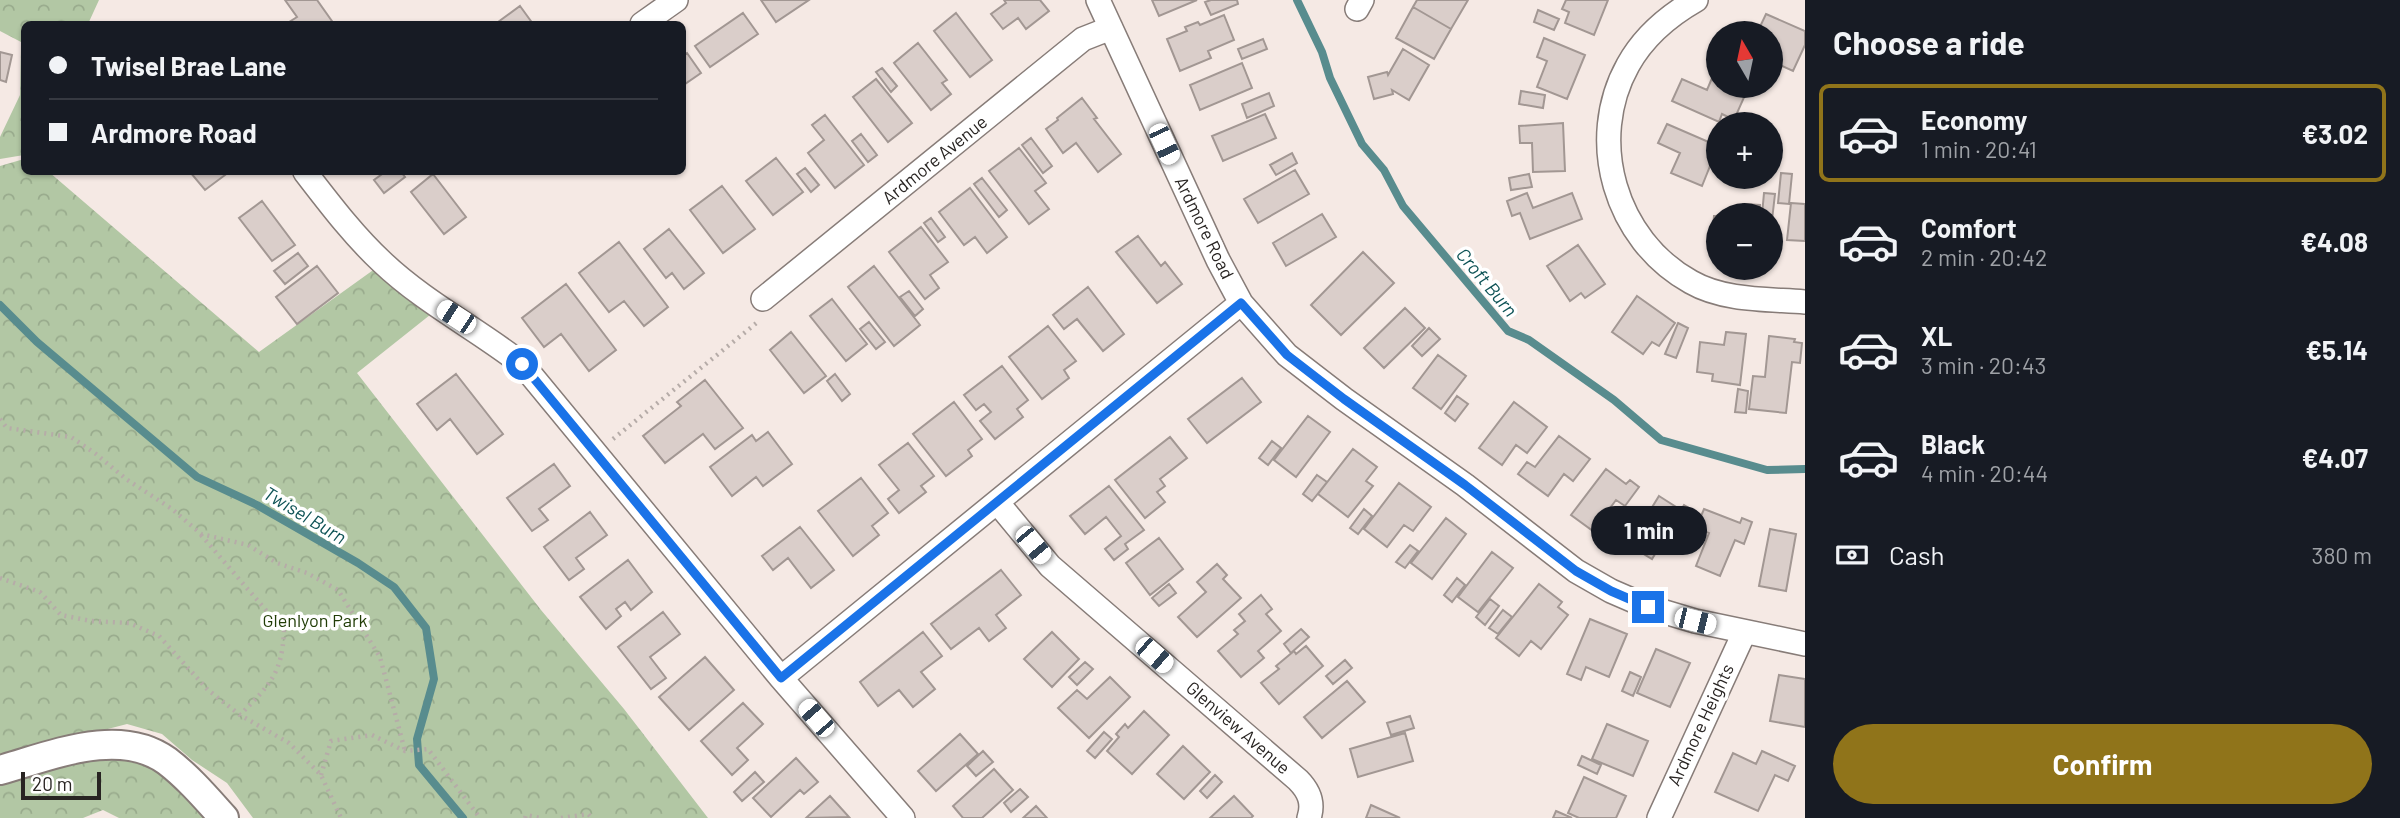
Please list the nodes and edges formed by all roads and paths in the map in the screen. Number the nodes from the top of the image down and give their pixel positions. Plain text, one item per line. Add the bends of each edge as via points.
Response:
1 (1098, 0) edge
2 (1696, 0) edge
3 (1111, 29) junction
4 (307, 175) edge
5 (763, 299) joint
6 (1805, 302) edge
7 (1241, 303) junction
8 (0, 419) edge
9 (596, 453) junction
10 (997, 502) junction
11 (201, 534) junction
12 (0, 578) edge
13 (1744, 633) junction
14 (1805, 644) edge
15 (781, 678) junction
16 (240, 715) junction
17 (405, 751) junction
18 (0, 770) edge
19 (321, 775) junction
20 (224, 818) edge
21 (341, 818) edge
22 (480, 818) edge
23 (525, 818) edge
24 (540, 818) edge
25 (561, 818) edge
26 (592, 818) edge
27 (903, 818) edge
28 (1309, 818) edge
29 (1659, 818) edge

1 - 3 street, Ardmore Road
2 - 6 street via 1658,26 1628,65 1617,88 1608,136 1614,186 1635,230 1689,282 1710,292
3 - 5 street, Ardmore Avenue via 1083,39
3 - 7 street, Ardmore Road
4 - 9 street via 383,263 522,364
5 - 9 path via 766,316
7 - 10 street
7 - 13 street, Ardmore Road via 1287,355 1576,571 1648,607
8 - 11 path via 7,428 71,437
9 - 15 street
10 - 15 street
10 - 28 street, Glenview Avenue via 1051,566 1298,780 1309,794
11 - 16 path via 284,631 283,656 271,684
11 - 17 path via 248,545 276,563 338,590 380,657
12 - 16 path via 40,592 61,615 129,623 159,636 197,680
13 - 14 street, Ardmore Road
13 - 29 street, Ardmore Heights
15 - 27 street
16 - 19 path via 289,743
17 - 19 path via 372,735 331,741
17 - 22 path via 428,749
18 - 20 street via 87,746 135,746 165,760
19 - 21 path
23 - 24 path
25 - 26 path via 588,814

